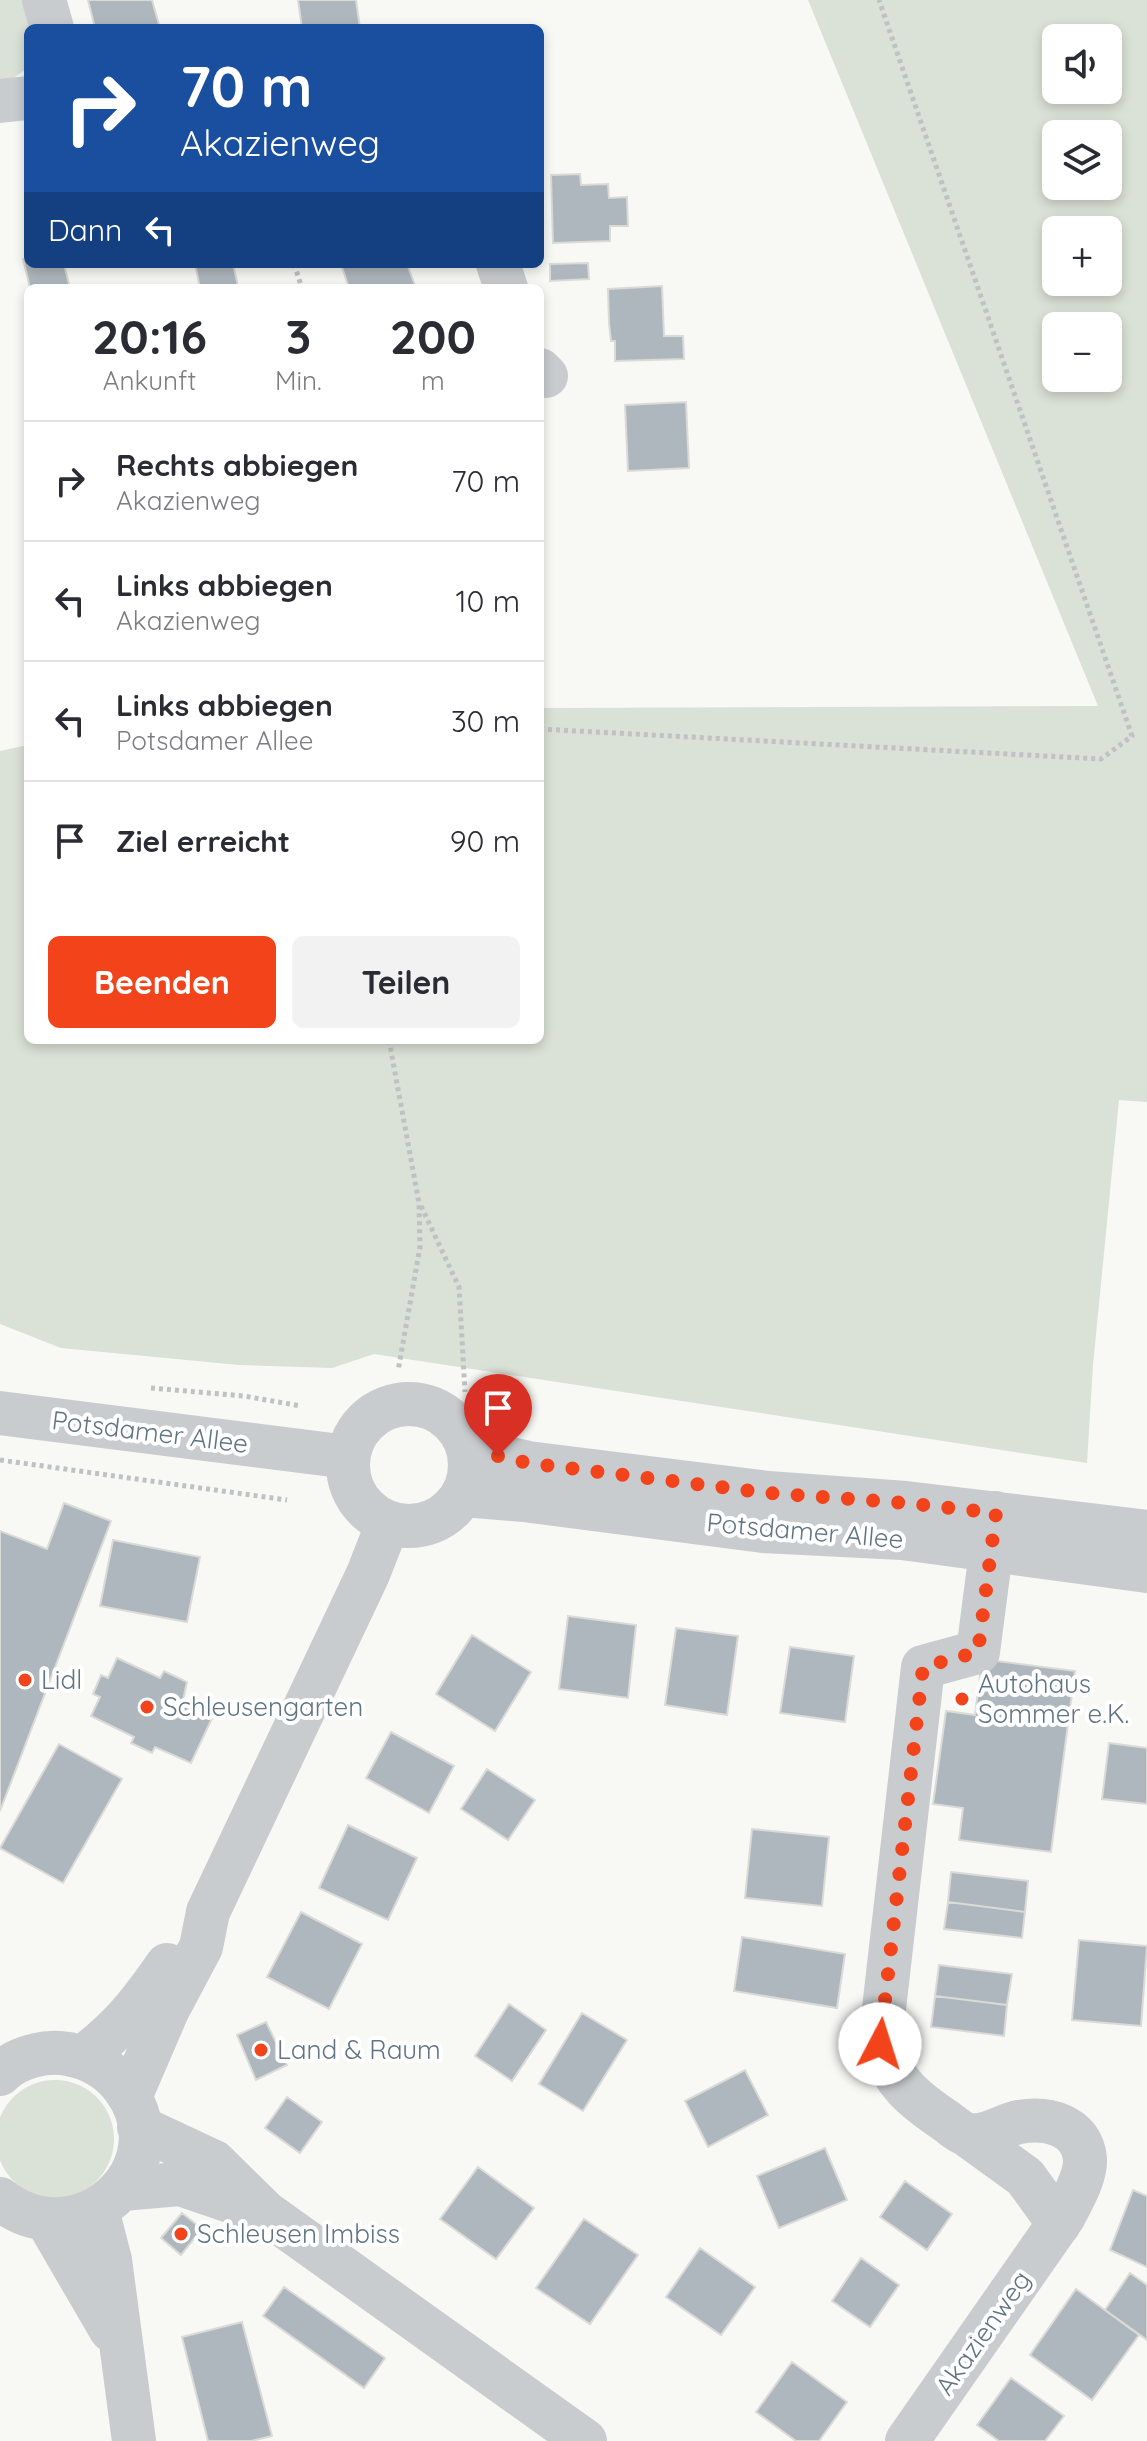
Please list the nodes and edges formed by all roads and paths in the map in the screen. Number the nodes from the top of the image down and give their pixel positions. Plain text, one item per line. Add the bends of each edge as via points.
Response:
1 (44, 0) edge
2 (879, 0) edge
3 (51, 24) edge
4 (24, 98) edge
5 (0, 101) edge
6 (544, 729) edge
7 (390, 1044) edge
8 (419, 1203) junction
9 (398, 1371) dead end
10 (149, 1388) dead end
11 (465, 1392) dead end
12 (301, 1406) dead end
13 (0, 1413) edge
14 (469, 1449) junction
15 (348, 1457) junction
16 (0, 1460) edge
17 (463, 1495) junction
18 (287, 1500) dead end
19 (388, 1523) junction
20 (993, 1531) junction
21 (1147, 1532) edge
22 (1147, 1571) edge
23 (208, 1912) junction
24 (10, 2055) edge
25 (83, 2057) junction
26 (135, 2112) junction
27 (967, 2135) junction
28 (109, 2199) junction
29 (1, 2200) edge
30 (266, 2213) junction
31 (47, 2220) junction
32 (1059, 2224) junction
33 (122, 2350) junction
34 (134, 2441) edge
35 (585, 2441) edge
36 (907, 2441) edge

1 - 3 street
2 - 6 path via 1132,736 1101,759
4 - 5 street
7 - 8 path
8 - 9 path via 420,1247
8 - 11 path via 459,1287
10 - 12 path
13 - 15 street, Potsdamer Allee
14 - 15 street via 445,1414 405,1403 366,1420 353,1437
14 - 17 street via 469,1480
14 - 20 street, Potsdamer Allee via 528,1463 768,1493 906,1503
15 - 19 street via 356,1497
16 - 18 path
17 - 19 street via 439,1519 405,1527
17 - 20 street, Potsdamer Allee via 763,1531 902,1538
19 - 23 street
20 - 21 street, Potsdamer Allee
20 - 22 street, Potsdamer Allee
20 - 27 street via 978,1652 923,1667 880,2044 901,2086
23 - 25 street via 138,2008
23 - 26 street via 201,1947 167,2011
24 - 25 street via 56,2052
25 - 26 street via 118,2080
26 - 28 street via 139,2149 133,2170
26 - 30 street via 214,2162
27 - 32 street via 1025,2177
27 - 32 street, Akazienweg via 1018,2122 1055,2121 1078,2138 1085,2160
28 - 30 street via 180,2184
28 - 31 street via 73,2219
28 - 33 street via 110,2260
29 - 31 street via 23,2214
30 - 35 street
31 - 33 street
32 - 36 street, Akazienweg
33 - 34 street

